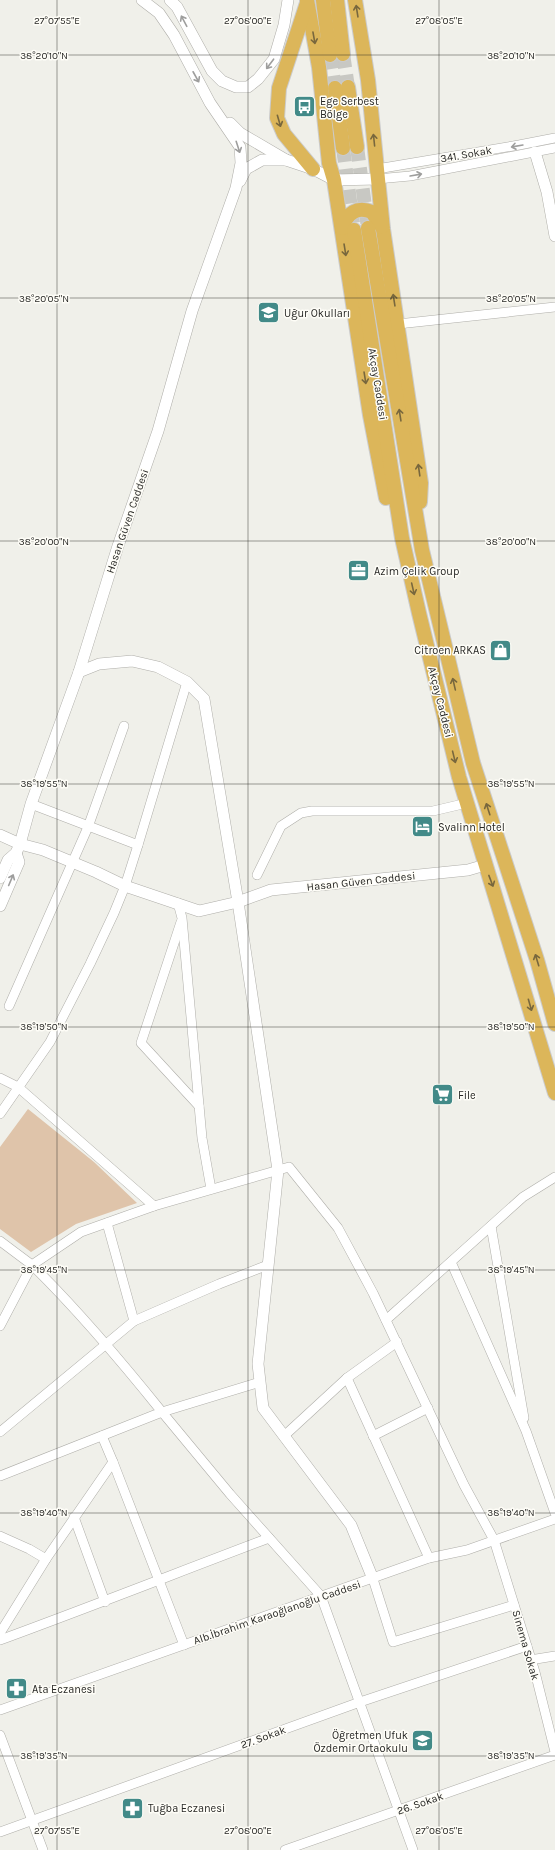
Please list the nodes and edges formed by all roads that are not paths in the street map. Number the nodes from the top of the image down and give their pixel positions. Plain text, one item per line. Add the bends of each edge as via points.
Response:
1 (142, 0) edge
2 (170, 0) edge
3 (288, 0) edge
4 (323, 0) edge
5 (337, 0) edge
6 (355, 0) edge
7 (307, 2) edge
8 (210, 103) junction
9 (555, 138) edge
10 (357, 147) tunnel mouth
11 (343, 148) tunnel mouth
12 (555, 148) edge
13 (535, 152) junction
14 (286, 160) junction
15 (313, 169) junction
16 (377, 174) junction
17 (334, 180) junction
18 (236, 188) junction
19 (368, 228) tunnel mouth
20 (348, 229) junction
21 (383, 229) junction
22 (555, 236) edge
23 (555, 307) edge
24 (398, 324) junction
25 (420, 537) junction
26 (80, 672) junction
27 (187, 682) junction
28 (124, 726) dead end
29 (467, 803) junction
30 (31, 804) junction
31 (88, 827) junction
32 (0, 835) edge
33 (138, 845) junction
34 (18, 848) junction
35 (73, 864) junction
36 (485, 865) junction
37 (257, 875) dead end
38 (0, 878) edge
39 (125, 886) junction
40 (238, 902) junction
41 (178, 903) junction
42 (0, 906) edge
43 (182, 918) junction
44 (9, 1006) dead end
45 (555, 1024) edge
46 (0, 1078) edge
47 (18, 1087) junction
48 (555, 1093) edge
49 (199, 1106) junction
50 (0, 1114) edge
51 (278, 1170) junction
52 (555, 1177) edge
53 (211, 1189) junction
54 (154, 1206) junction
55 (107, 1223) junction
56 (491, 1226) junction
57 (0, 1241) edge
58 (451, 1262) junction
59 (32, 1265) junction
60 (268, 1265) junction
61 (386, 1320) junction
62 (134, 1321) junction
63 (0, 1326) edge
64 (397, 1342) junction
65 (106, 1343) junction
66 (347, 1378) junction
67 (260, 1382) junction
68 (428, 1408) junction
69 (162, 1412) junction
70 (526, 1431) junction
71 (0, 1432) edge
72 (102, 1436) junction
73 (284, 1436) junction
74 (373, 1436) junction
75 (114, 1462) junction
76 (1, 1473) edge
77 (555, 1513) edge
78 (74, 1517) junction
79 (555, 1519) edge
80 (0, 1536) edge
81 (270, 1538) junction
82 (494, 1540) junction
83 (429, 1558) junction
84 (46, 1559) junction
85 (373, 1578) junction
86 (159, 1579) junction
87 (321, 1596) junction
88 (105, 1602) junction
89 (514, 1605) junction
90 (0, 1633) edge
91 (0, 1640) edge
92 (184, 1645) junction
93 (527, 1646) junction
94 (555, 1656) edge
95 (530, 1660) junction
96 (360, 1702) junction
97 (0, 1710) edge
98 (0, 1735) edge
99 (555, 1752) edge
100 (555, 1756) edge
101 (400, 1810) junction
102 (32, 1821) junction
103 (0, 1832) edge
104 (43, 1850) edge
105 (285, 1850) edge
106 (413, 1850) edge

1 -> 8 street via 159,13 174,35
3 -> 2 street via 274,58 258,79 248,86 236,87 222,81 212,71 177,7
4 - 5 highway via 337,55
16 -> 6 highway via 368,80
7 -> 15 highway via 278,88 277,118 284,134
7 -> 17 highway, Akçay Caddesi via 319,67 329,163
8 - 14 street via 240,133
8 -> 18 street via 240,147 241,163
9 -> 16 street, 341. Sokak
10 - 11 highway via 342,88
12 - 13 street, 341. Sokak
16 -> 13 street, 341. Sokak via 410,176
13 - 22 street via 547,192
14 - 15 street
14 - 18 street via 262,160 246,169
15 - 17 street
16 - 17 street
16 - 21 highway
17 - 20 highway, Akçay Caddesi
18 - 26 street, Hasan Güven Caddesi via 192,311 158,431 118,546
25 -> 19 highway, Akçay Caddesi
20 - 21 highway via 347,217 355,210 360,210 372,212
20 -> 29 highway, Akçay Caddesi via 372,423 388,508 402,538 420,621
24 -> 21 highway
23 - 24 street
25 -> 24 highway via 421,483
45 -> 25 highway, Akçay Caddesi via 537,960 473,763
26 - 27 street via 99,664 132,662 158,666
26 - 30 street, Hasan Güven Caddesi
27 - 33 street
27 - 40 street via 204,698
28 - 31 street
29 - 36 highway, Akçay Caddesi
29 - 37 street via 433,811 301,813 281,826
30 - 31 street
30 - 34 street, Hasan Güven Caddesi
31 - 33 street
31 - 35 street
32 - 34 street, Hasan Güven Caddesi
33 - 39 street
34 - 35 street, Hasan Güven Caddesi via 42,850
34 - 38 street, Hasan Güven Caddesi via 8,860
42 -> 34 street, Hasan Güven Caddesi via 19,862
35 - 39 street, Hasan Güven Caddesi
35 - 44 street
36 - 40 street, Hasan Güven Caddesi via 468,870 271,890
36 -> 48 highway, Akçay Caddesi
39 - 41 street, Hasan Güven Caddesi
39 - 47 street via 90,964 50,1042
40 - 41 street, Hasan Güven Caddesi via 199,911
40 - 51 street
41 - 43 street
43 - 49 street
43 - 49 street via 141,1043
46 - 47 street
47 - 50 street
47 - 54 street
49 - 53 street
51 - 53 street
51 - 60 street
51 - 61 street, Sinema Sokak via 289,1167 338,1228
52 - 56 street via 523,1197
53 - 54 street
54 - 55 street
55 - 59 street via 81,1232
55 - 62 street
56 - 58 street
56 - 70 street
57 - 59 street
58 - 61 street
58 - 70 street
59 - 63 street
59 - 65 street
60 - 62 street
60 - 67 street via 258,1364
61 - 64 street, Sinema Sokak
62 - 65 street
64 - 66 street
64 - 68 street, Sinema Sokak
65 - 69 street
65 - 71 street
66 - 73 street
66 - 74 street
67 - 69 street
67 - 73 street via 263,1408
68 - 74 street
68 - 82 street, Sinema Sokak via 464,1485
69 - 72 street
69 - 81 street
70 - 77 street
72 - 75 street
72 - 76 street
73 - 85 street via 351,1525
74 - 83 street
75 - 78 street
75 - 86 street
78 - 84 street
78 - 88 street
79 - 82 street, Alb.İbrahim Karaoğlanoğlu Caddesi
80 - 84 street
81 - 86 street
81 - 87 street
82 - 83 street, Alb.İbrahim Karaoğlanoğlu Caddesi via 467,1550
82 - 89 street, Sinema Sokak
83 - 85 street, Alb.İbrahim Karaoğlanoğlu Caddesi
84 - 90 street
85 - 87 street, Alb.İbrahim Karaoğlanoğlu Caddesi
85 - 89 street via 393,1642
86 - 88 street
86 - 92 street
87 - 92 street, Alb.İbrahim Karaoğlanoğlu Caddesi
87 - 96 street
88 - 91 street
89 - 93 street, Sinema Sokak
92 - 97 street, Alb.İbrahim Karaoğlanoğlu Caddesi
93 - 95 street, Sinema Sokak
93 - 96 street, 27. Sokak
94 - 95 street
95 - 99 street, Sinema Sokak
96 - 101 street
96 - 102 street, 27. Sokak
98 - 102 street
100 - 101 street, 26. Sokak
101 - 105 street, 26. Sokak
101 - 106 street
102 - 103 street, 27. Sokak
102 - 104 street

